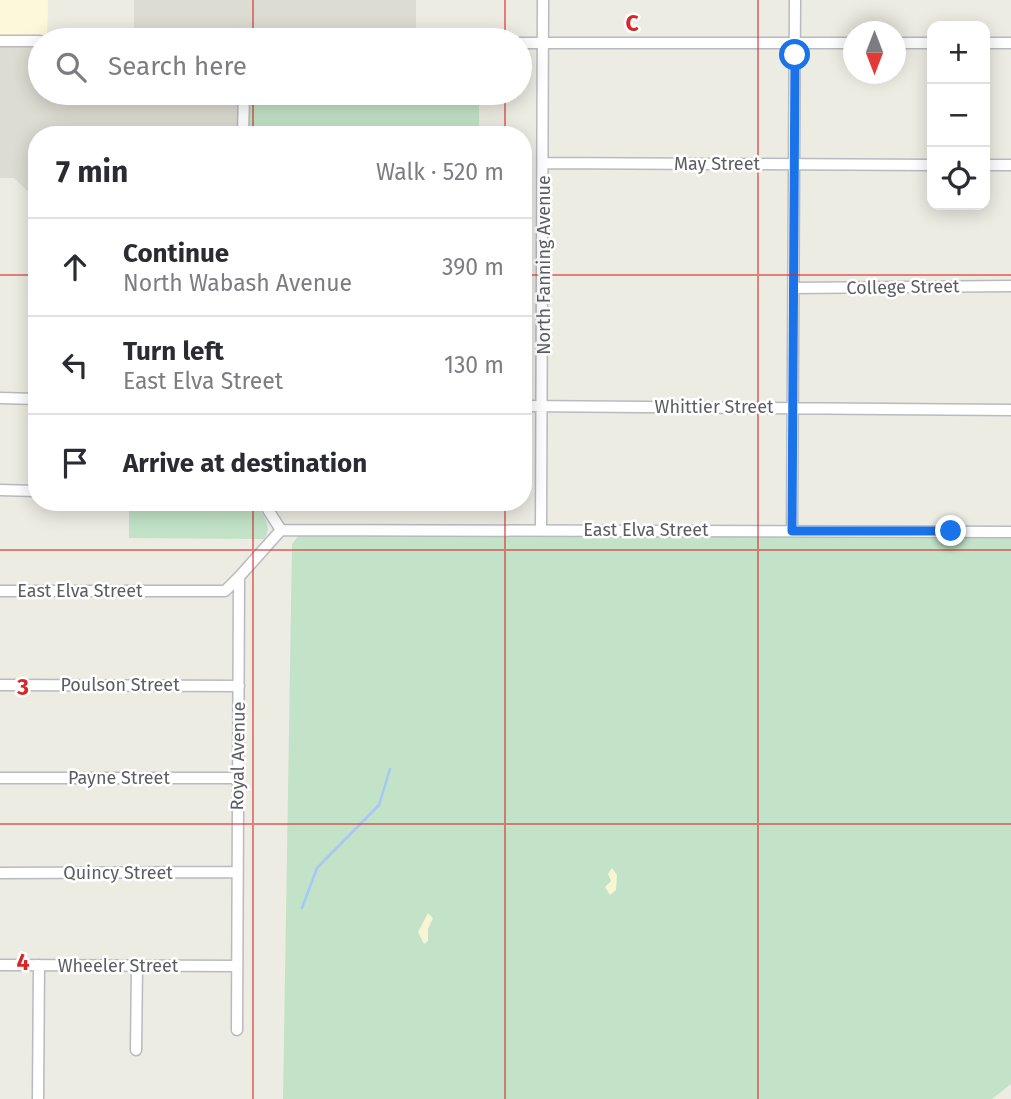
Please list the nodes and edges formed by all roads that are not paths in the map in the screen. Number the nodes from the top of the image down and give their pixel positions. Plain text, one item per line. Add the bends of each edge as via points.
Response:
1 (543, 0) edge
2 (795, 0) edge
3 (0, 41) edge
4 (28, 41) edge
5 (532, 43) edge
6 (543, 43) junction
7 (795, 43) junction
8 (843, 43) edge
9 (906, 43) edge
10 (927, 43) edge
11 (990, 43) edge
12 (1011, 43) edge
13 (244, 105) edge
14 (243, 126) edge
15 (544, 163) junction
16 (795, 164) junction
17 (927, 164) edge
18 (990, 165) edge
19 (1011, 165) edge
20 (1011, 286) edge
21 (794, 288) junction
22 (0, 398) edge
23 (28, 399) edge
24 (532, 406) edge
25 (544, 406) junction
26 (793, 408) junction
27 (1011, 410) edge
28 (0, 491) edge
29 (28, 491) edge
30 (269, 511) edge
31 (541, 529) junction
32 (281, 530) junction
33 (792, 531) junction
34 (1011, 532) edge
35 (239, 577) junction
36 (0, 591) edge
37 (0, 685) edge
38 (239, 686) junction
39 (0, 778) edge
40 (238, 778) junction
41 (237, 872) junction
42 (0, 873) edge
43 (0, 965) edge
44 (39, 965) junction
45 (136, 966) junction
46 (236, 966) junction
47 (237, 1030) dead end
48 (136, 1050) dead end
49 (38, 1099) edge

1 - 6 street, North Fanning Avenue
2 - 7 street
3 - 4 street
5 - 6 street
6 - 7 street
6 - 15 street, North Fanning Avenue
7 - 8 street
7 - 16 street
9 - 10 street
11 - 12 street
13 - 14 street
15 - 16 street, May Street
15 - 25 street, North Fanning Avenue
16 - 17 street, May Street
16 - 21 street
18 - 19 street
20 - 21 street, College Street
21 - 26 street
22 - 23 street
24 - 25 street, Whittier Street
25 - 26 street, Whittier Street
25 - 31 street, North Fanning Avenue
26 - 27 street, Whittier Street
26 - 33 street
28 - 29 street
30 - 32 street
31 - 32 street, East Elva Street
31 - 33 street, East Elva Street
32 - 35 street
33 - 34 street, East Elva Street
35 - 36 street, East Elva Street via 225,591
35 - 38 street, Royal Avenue
37 - 38 street, Poulson Street
38 - 40 street, Royal Avenue
39 - 40 street, Payne Street
40 - 41 street, Royal Avenue
41 - 42 street, Quincy Street
41 - 46 street, Royal Avenue
43 - 44 street, Wheeler Street
44 - 45 street, Wheeler Street
44 - 49 street
45 - 46 street, Wheeler Street
45 - 48 street
46 - 47 street, Royal Avenue

